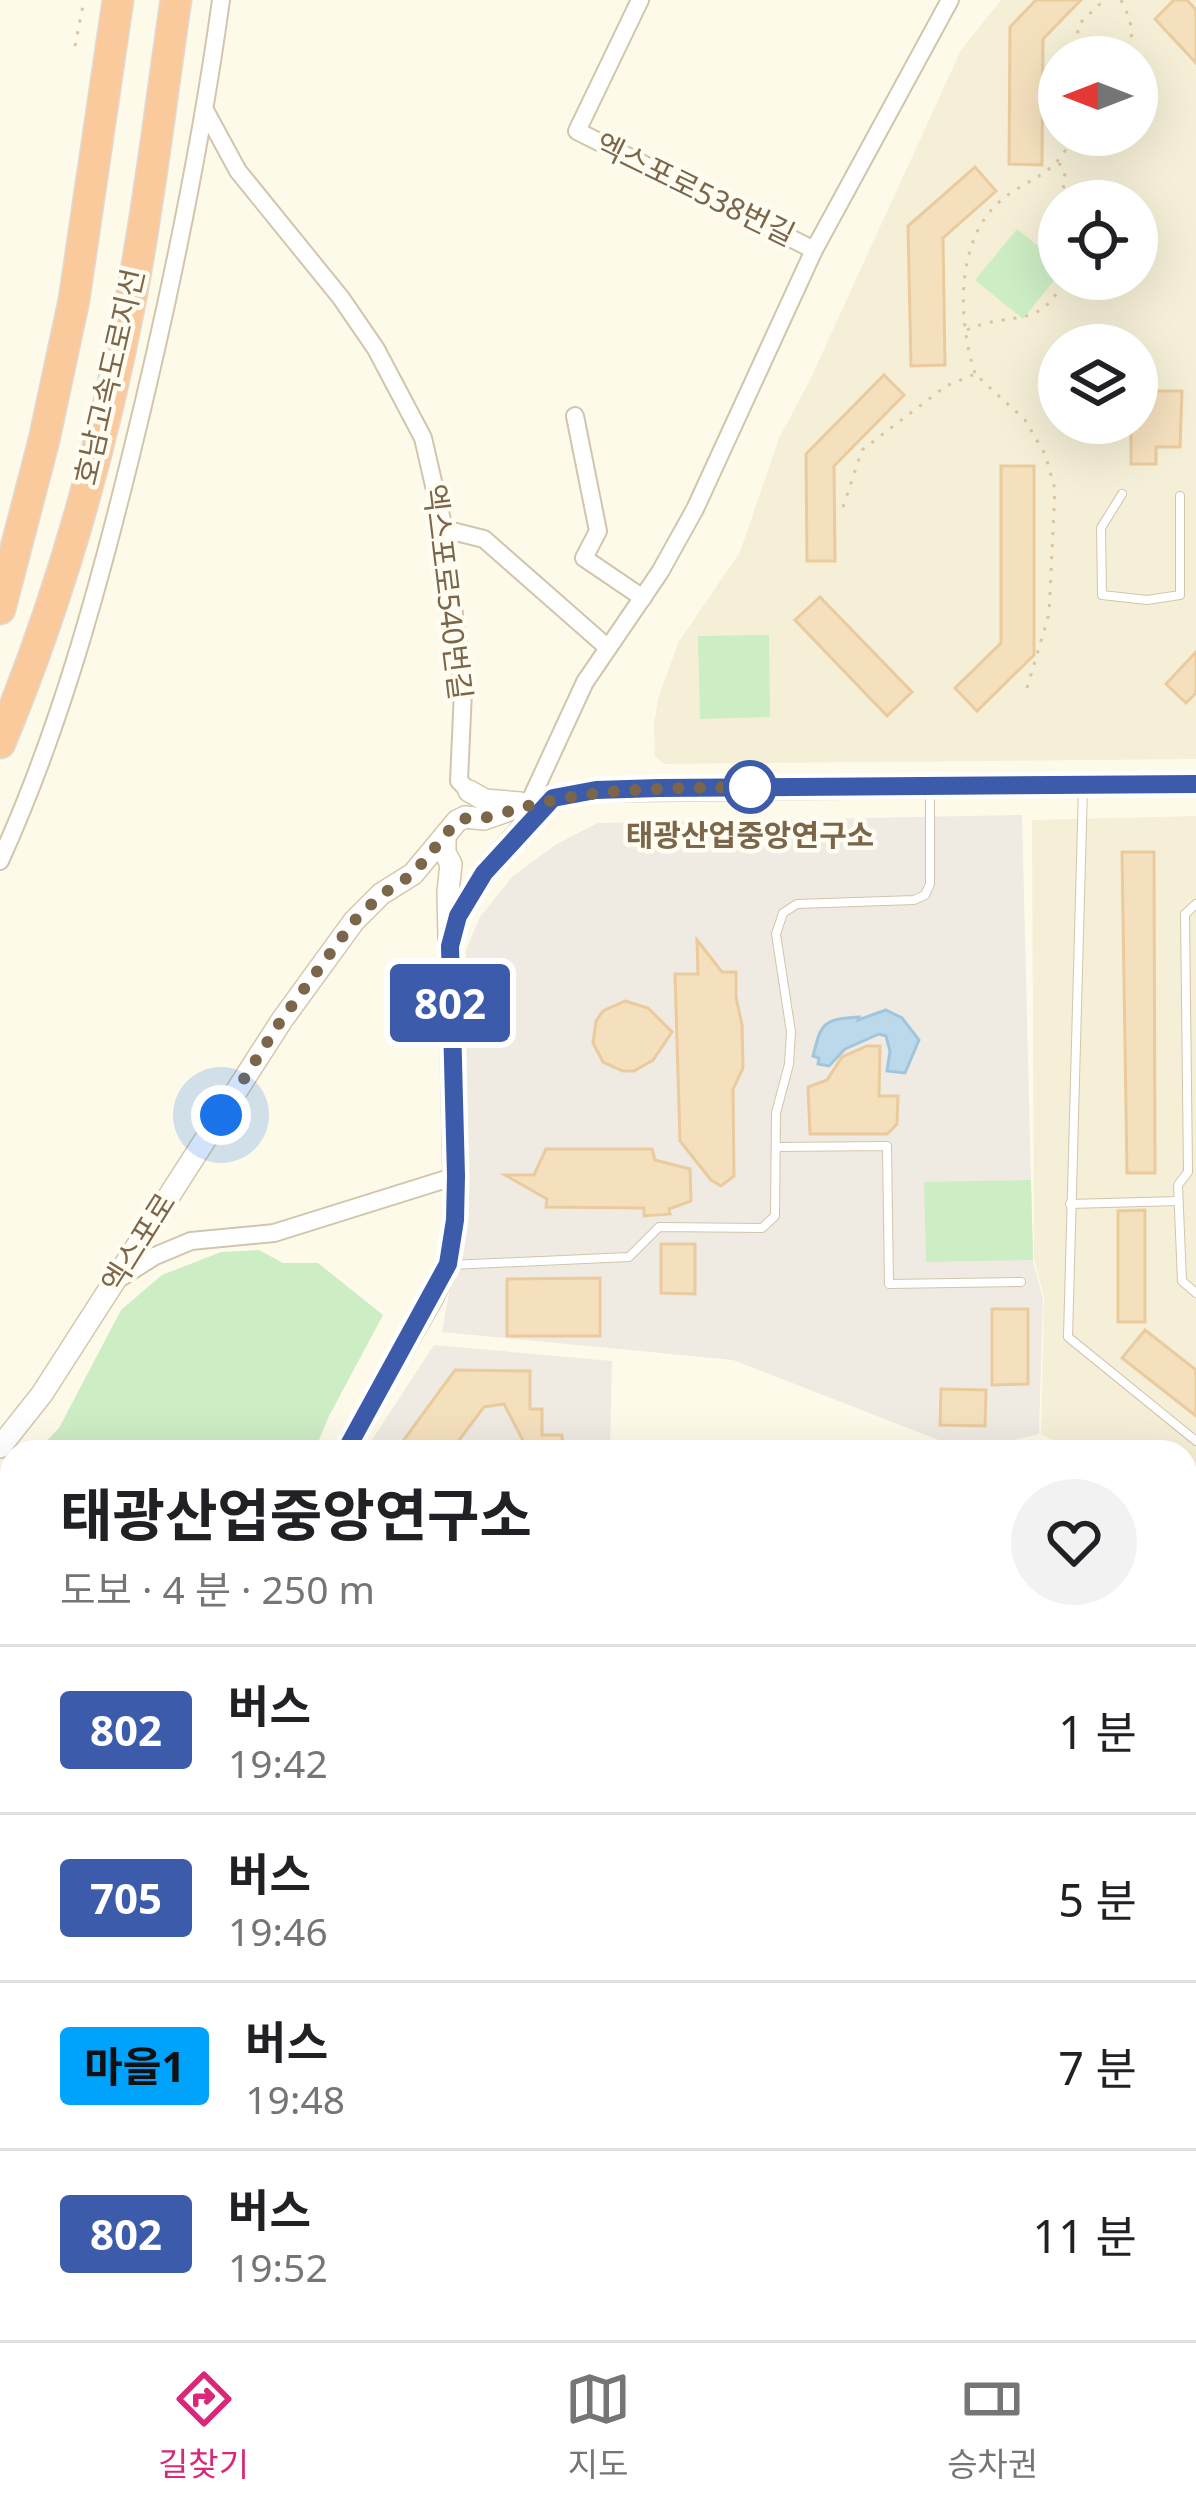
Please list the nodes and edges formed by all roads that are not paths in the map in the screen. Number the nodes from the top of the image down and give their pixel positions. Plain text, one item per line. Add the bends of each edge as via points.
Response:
1 (118, 0) edge
2 (176, 0) edge
3 (221, 0) edge
4 (640, 0) edge
5 (950, 0) edge
6 (206, 112) junction
7 (814, 250) junction
8 (575, 416) dead end
9 (1122, 494) dead end
10 (1180, 496) dead end
11 (444, 529) junction
12 (643, 598) junction
13 (0, 609) edge
14 (608, 648) junction
15 (0, 743) edge
16 (1196, 784) edge
17 (1083, 785) junction
18 (464, 786) junction
19 (930, 787) junction
20 (553, 798) junction
21 (530, 803) junction
22 (480, 818) junction
23 (448, 832) junction
24 (522, 832) junction
25 (501, 852) junction
26 (0, 861) edge
27 (449, 863) junction
28 (417, 873) junction
29 (484, 873) junction
30 (448, 901) junction
31 (1196, 904) edge
32 (450, 946) junction
33 (777, 1147) junction
34 (456, 1176) junction
35 (1178, 1202) junction
36 (1070, 1204) junction
37 (448, 1264) junction
38 (116, 1281) junction
39 (1021, 1282) dead end
40 (1196, 1293) edge
41 (6, 1440) edge
42 (351, 1440) edge
43 (1195, 1440) edge

1 - 13 highway, 호남고속도로지선 via 74,300
2 - 15 highway, 호남고속도로지선 via 131,297 96,452 39,650
3 - 6 street
4 - 7 street, 엑스포로538번길 via 577,131
5 - 7 street, 엑스포로538번길
6 - 11 street, 엑스포로540번길 via 238,171 376,350 423,438
6 - 26 street via 105,561
7 - 12 street, 엑스포로538번길 via 695,508
8 - 12 street via 598,530 584,558
9 - 10 lane via 1101,528 1102,595 1147,600 1180,595
11 - 14 street via 484,539
11 - 18 street, 엑스포로540번길 via 463,691
12 - 14 street, 엑스포로538번길
14 - 21 street, 엑스포로538번길
16 - 17 main road
17 - 19 main road
17 - 36 lane
18 - 21 main road via 485,800
18 - 22 main road
18 - 23 main road
19 - 20 main road via 659,788
19 - 33 lane via 925,895 797,904 783,913 776,953 791,1032
20 - 21 main road
20 - 24 main road
21 - 22 main road
21 - 24 main road
22 - 23 main road via 465,818
22 - 25 main road via 499,832
23 - 27 main road
23 - 28 main road
24 - 25 main road
25 - 29 main road
27 - 28 main road
27 - 29 main road
27 - 30 main road
28 - 30 main road
28 - 38 main road, 엑스포로 via 354,921 282,1019
29 - 32 main road
30 - 32 main road
31 - 35 lane via 1186,914 1188,1172
32 - 34 main road
33 - 37 lane via 775,1216 762,1228 659,1227 629,1257
33 - 39 lane via 887,1146 889,1284
34 - 37 main road
34 - 38 street via 274,1233 191,1241
35 - 36 lane
35 - 40 lane via 1182,1282
36 - 43 lane via 1068,1337
37 - 42 main road
38 - 41 main road, 엑스포로

